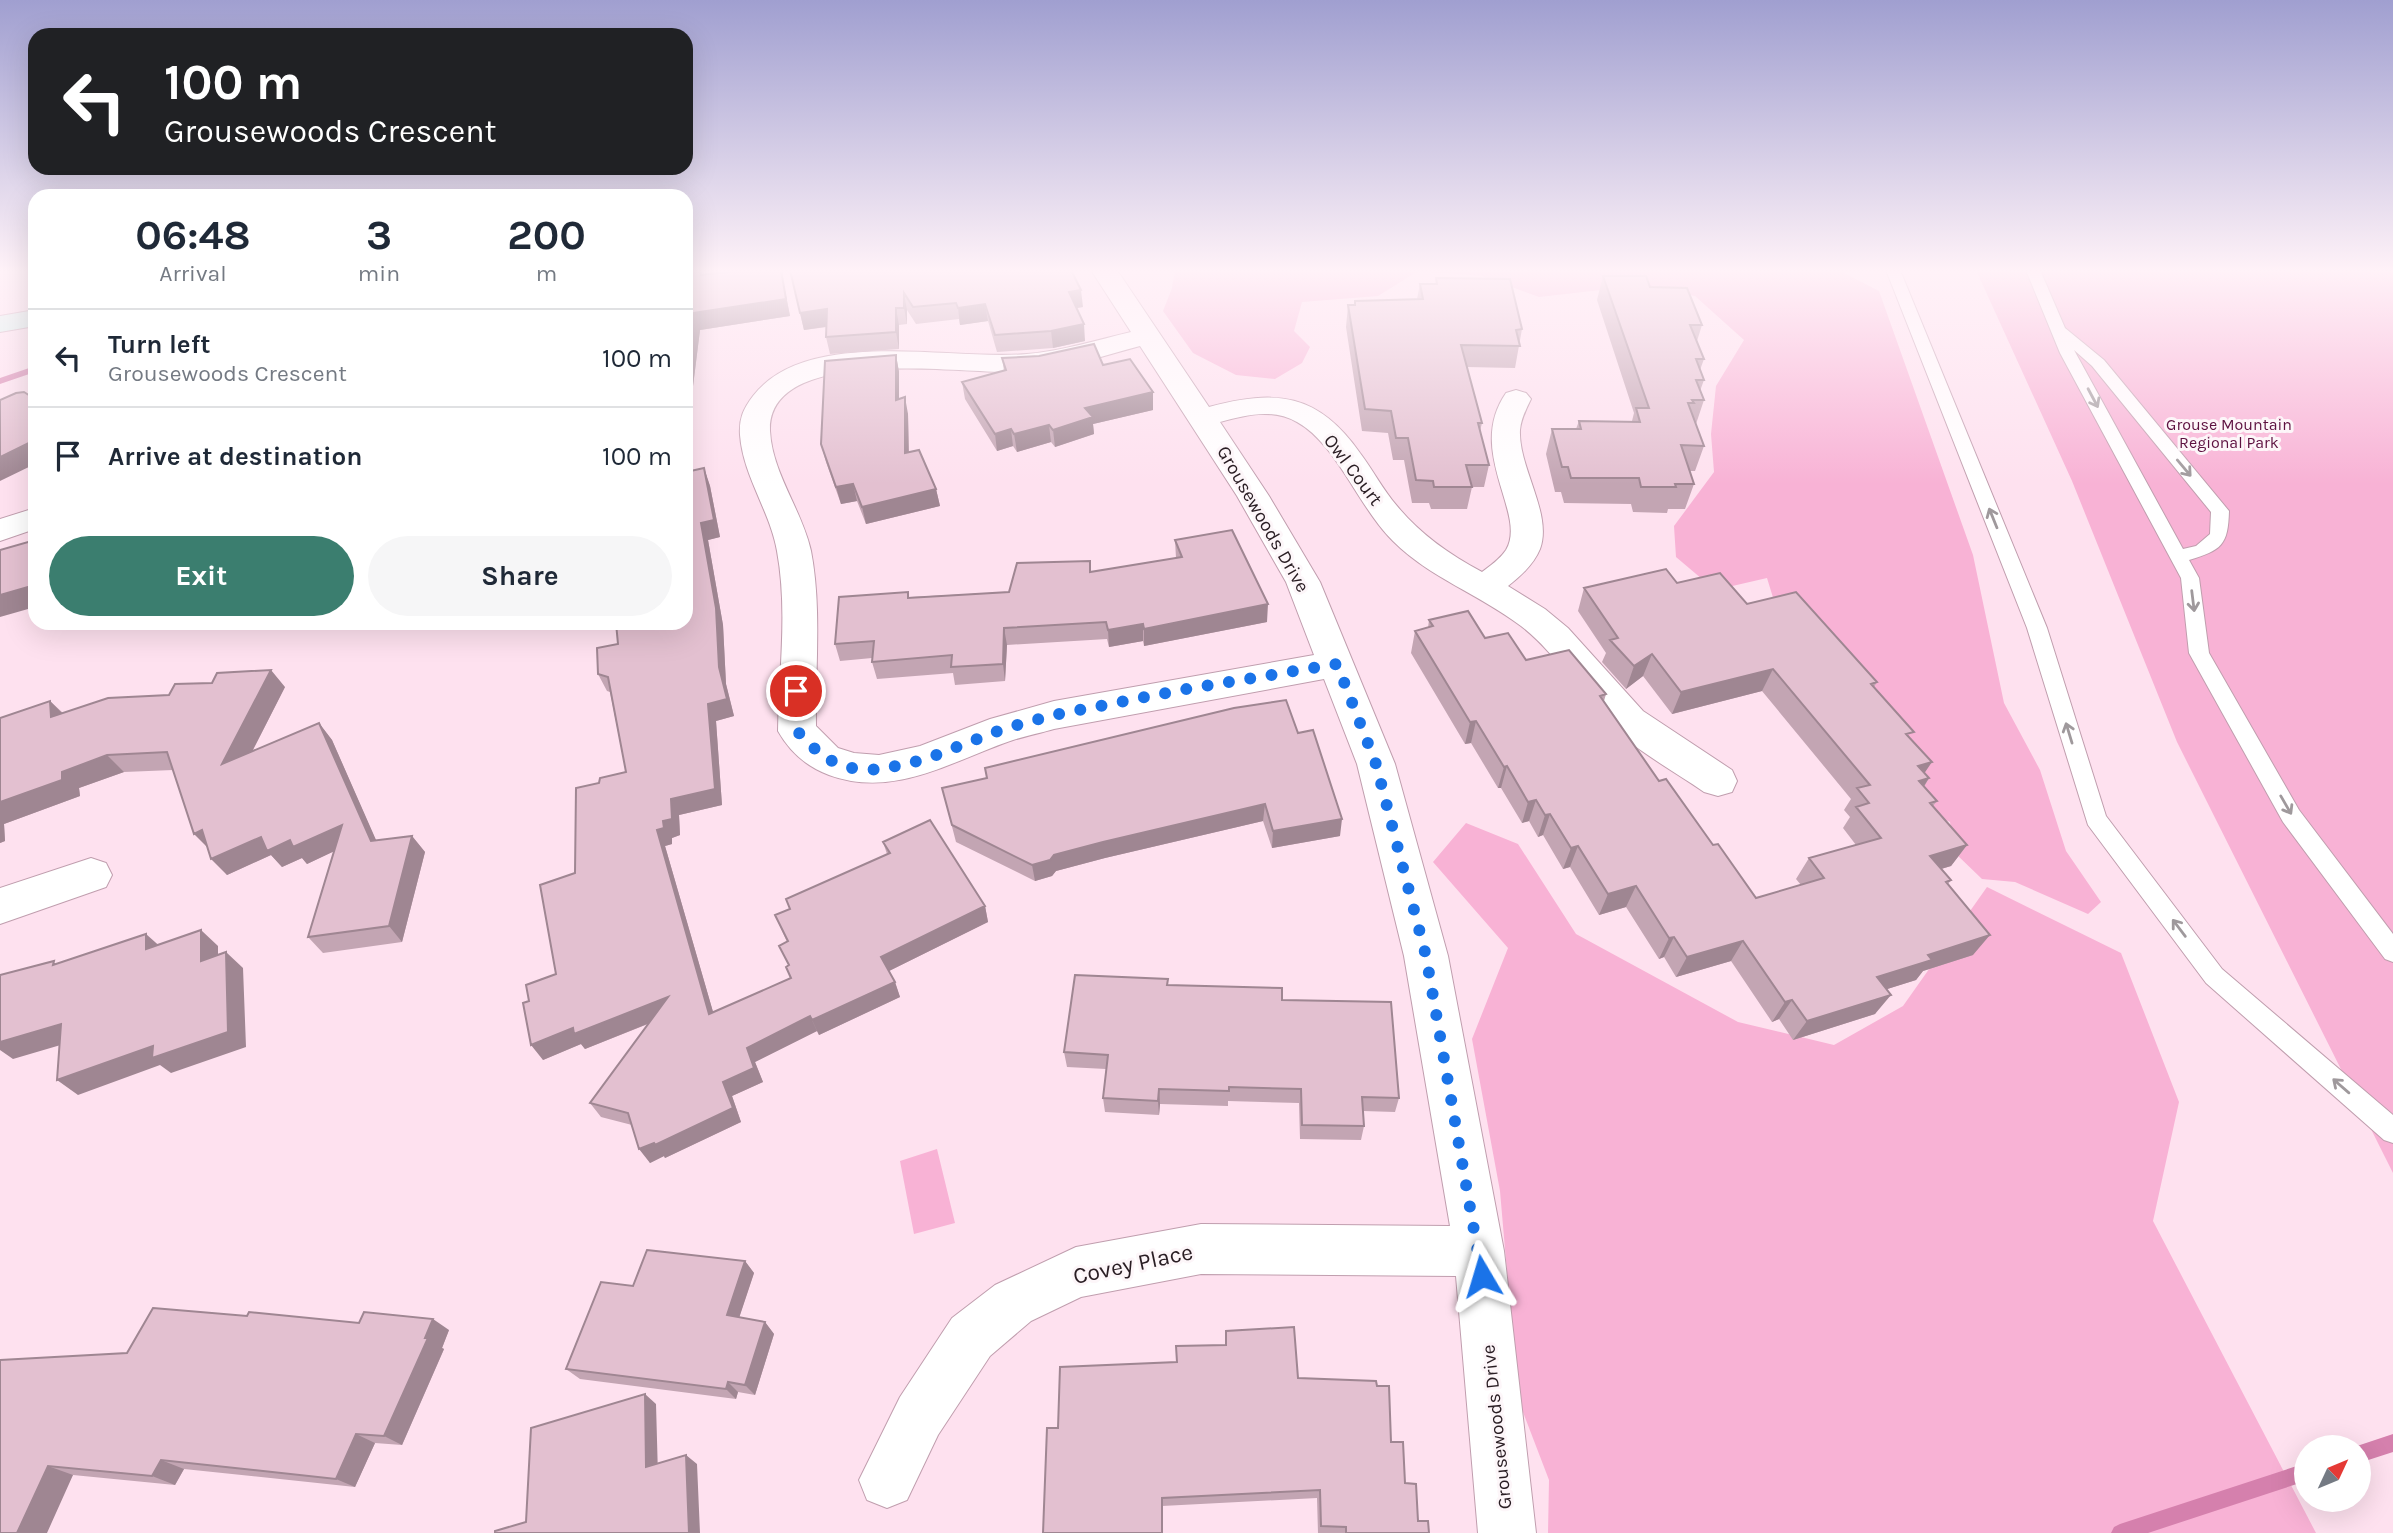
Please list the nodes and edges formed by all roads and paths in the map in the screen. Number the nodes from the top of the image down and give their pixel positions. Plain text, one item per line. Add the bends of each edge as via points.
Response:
1 (1123, 342) edge
2 (1151, 342) edge
3 (1922, 342) edge
4 (2063, 342) edge
5 (2074, 342) edge
6 (1516, 399) dead end
7 (1202, 418) junction
8 (28, 520) edge
9 (0, 530) edge
10 (2178, 557) junction
11 (1485, 588) junction
12 (1337, 664) junction
13 (1718, 781) dead end
14 (91, 875) dead end
15 (0, 906) edge
16 (2393, 952) edge
17 (2393, 1131) edge
18 (1479, 1251) junction
19 (887, 1480) dead end
20 (1507, 1533) edge

1 - 12 street via 1028,363 844,361 803,372 764,400 754,417 756,441 793,548 800,604 797,731 824,758 852,768 879,770 926,759 1054,715
2 - 7 street, Grousewoods Drive
17 -> 3 lane via 2214,976 2096,818 2037,628
4 -> 10 lane
5 -> 10 lane via 2098,363 2220,511 2219,536 2202,550
6 - 11 street via 1504,435 1523,510 1525,547
7 - 11 street, Owl Court via 1253,406 1292,408 1333,437 1397,527 1441,563
7 - 12 street, Grousewoods Drive via 1303,582
8 - 9 street
10 -> 16 lane via 2190,578 2199,653 2291,816
11 - 13 street, Owl Court via 1546,627 1619,711
12 - 18 street, Grousewoods Drive via 1376,764 1426,956
14 - 15 street
18 - 19 street, Covey Place via 1201,1249 1076,1272 1013,1303 971,1337 919,1416
18 - 20 street, Grousewoods Drive

